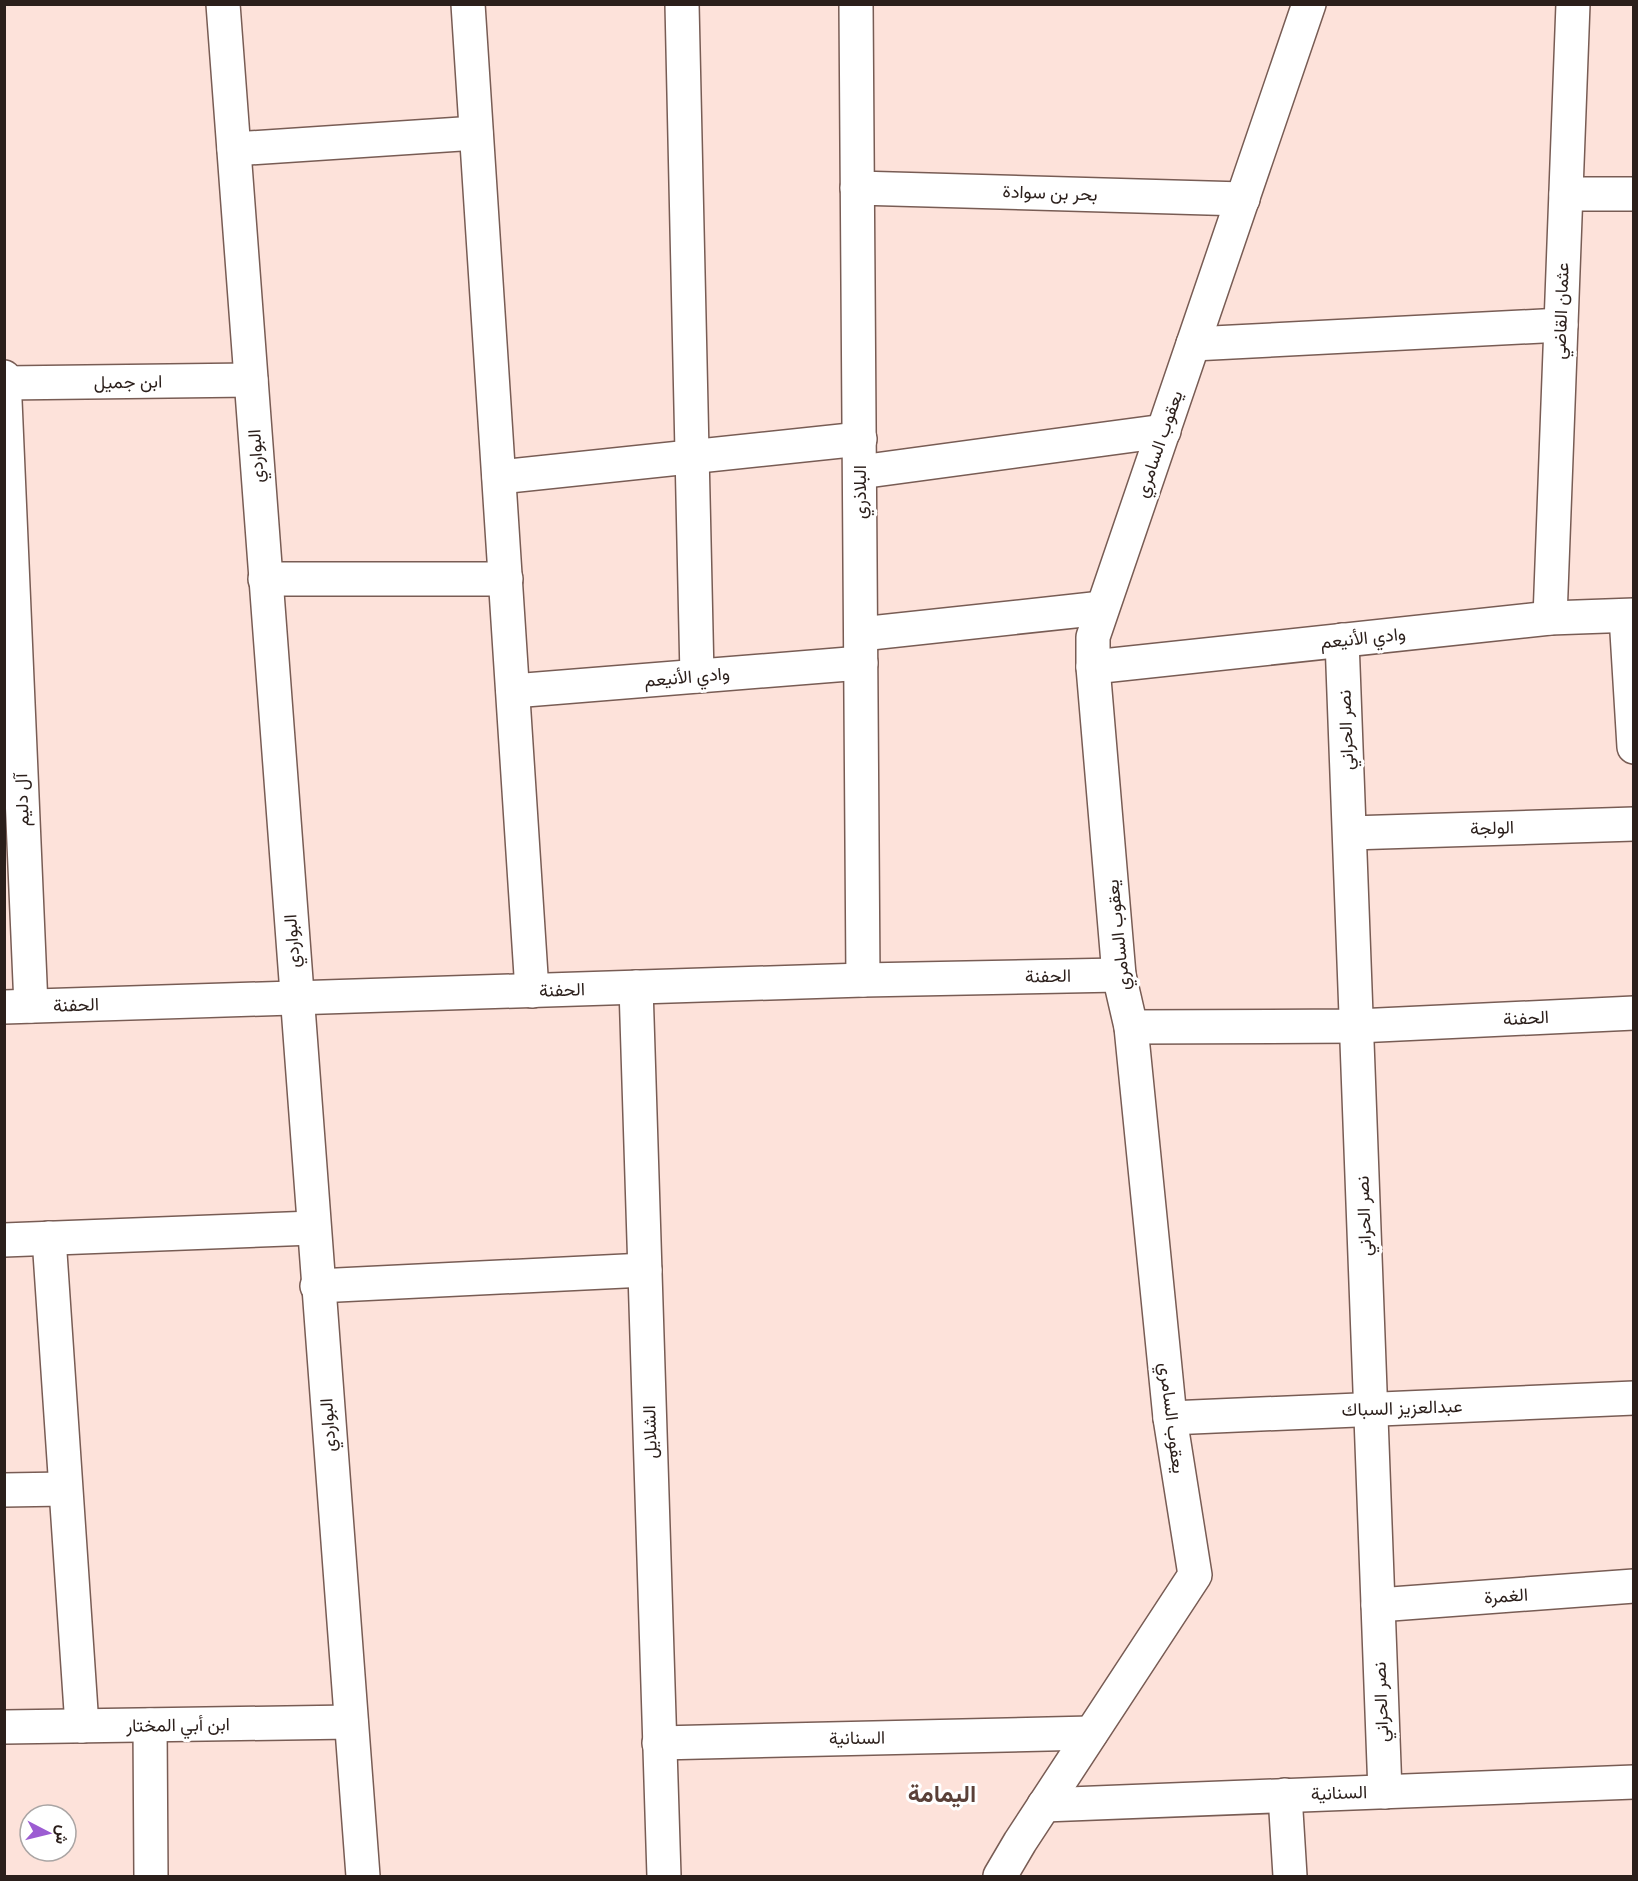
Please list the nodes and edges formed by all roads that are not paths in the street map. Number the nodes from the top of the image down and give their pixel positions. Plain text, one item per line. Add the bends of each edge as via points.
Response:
1 (223, 4) edge
2 (468, 4) edge
3 (682, 4) edge
4 (856, 4) edge
5 (1309, 4) edge
6 (1573, 4) edge
7 (476, 133) junction
8 (234, 149) junction
9 (857, 188) junction
10 (1566, 194) junction
11 (1634, 194) edge
12 (1243, 199) junction
13 (1561, 325) junction
14 (1193, 344) junction
15 (4, 377) edge
16 (251, 380) junction
17 (5, 383) edge
18 (1164, 431) junction
19 (860, 439) junction
20 (692, 457) junction
21 (860, 472) junction
22 (499, 477) junction
23 (265, 579) junction
24 (506, 579) junction
25 (1102, 608) junction
26 (1630, 616) edge
27 (1550, 618) junction
28 (1342, 640) junction
29 (861, 648) junction
30 (1093, 668) junction
31 (697, 676) junction
32 (513, 691) junction
33 (1634, 747) edge
34 (1634, 824) edge
35 (1350, 833) junction
36 (1119, 975) junction
37 (864, 980) junction
38 (636, 987) junction
39 (532, 991) junction
40 (296, 998) junction
41 (18, 1006) edge
42 (1634, 1013) edge
43 (1357, 1026) junction
44 (1131, 1027) junction
45 (313, 1228) junction
46 (49, 1238) junction
47 (4, 1240) edge
48 (645, 1270) junction
49 (317, 1286) junction
50 (1634, 1398) edge
51 (1371, 1410) junction
52 (1170, 1418) junction
53 (66, 1489) junction
54 (4, 1490) edge
55 (1634, 1586) edge
56 (1378, 1605) junction
57 (351, 1722) junction
58 (150, 1725) junction
59 (82, 1726) junction
60 (4, 1728) edge
61 (1091, 1733) junction
62 (659, 1743) junction
63 (1634, 1782) edge
64 (1384, 1792) junction
65 (1285, 1795) junction
66 (1044, 1805) junction
67 (151, 1876) edge
68 (363, 1876) edge
69 (664, 1876) edge
70 (1000, 1876) edge
71 (1290, 1876) edge

1 - 8 street, البواردي
2 - 7 street
3 - 20 street
4 - 9 street, البلاذري
5 - 12 street, يعقوب السامري
6 - 10 street, عثمان القاضي
7 - 8 street
7 - 22 street
8 - 16 street, البواردي
9 - 12 street, بحر بن سوادة
9 - 19 street, البلاذري
10 - 11 street
10 - 13 street, عثمان القاضي
12 - 14 street, يعقوب السامري
13 - 14 street
13 - 27 street, عثمان القاضي
14 - 18 street, يعقوب السامري
15 - 17 street, آل دليم
16 - 17 street, ابن جميل
16 - 23 street, البواردي
17 - 41 street, آل دليم
18 - 21 street
18 - 25 street, يعقوب السامري
19 - 20 street
19 - 21 street, البلاذري
20 - 22 street
20 - 31 street
21 - 29 street, البلاذري
22 - 24 street
23 - 24 street
23 - 40 street, البواردي
24 - 32 street
25 - 29 street, وادي الأنيعم
25 - 30 street, يعقوب السامري via 1093,637
26 - 27 street, وادي الأنيعم
26 - 33 street
27 - 28 street, وادي الأنيعم
28 - 30 street, وادي الأنيعم
28 - 35 street, نصر الحراني
29 - 31 street, وادي الأنيعم
29 - 37 street, البلاذري
30 - 36 street, يعقوب السامري
31 - 32 street, وادي الأنيعم
32 - 39 street
34 - 35 street, الولجة
35 - 43 street, نصر الحراني
36 - 37 street, الحفنة
36 - 44 street, يعقوب السامري
37 - 38 street, الحفنة
38 - 39 street, الحفنة
38 - 48 street, الشلايل
39 - 40 street, الحفنة
40 - 41 street, الحفنة
40 - 45 street, البواردي
42 - 43 street, الحفنة
43 - 44 street, الحفنة
43 - 51 street, نصر الحراني
44 - 52 street, يعقوب السامري
45 - 46 street
45 - 49 street, البواردي
46 - 47 street
46 - 53 street
48 - 49 street
48 - 62 street, الشلايل
49 - 57 street, البواردي
50 - 51 street, عبدالعزيز السباك
51 - 52 street, عبدالعزيز السباك
51 - 56 street, نصر الحراني
52 - 61 street, يعقوب السامري via 1196,1575
53 - 54 street
53 - 59 street
55 - 56 street, الغمرة
56 - 64 street, نصر الحراني
57 - 58 street, ابن أبي المختار
57 - 68 street, البواردي
58 - 59 street, ابن أبي المختار
58 - 67 street
59 - 60 street, ابن أبي المختار
61 - 62 street, السنانية
61 - 66 street, يعقوب السامري
62 - 69 street, الشلايل
63 - 64 street, السنانية
64 - 65 street, السنانية
65 - 66 street, السنانية
65 - 71 street
66 - 70 street, يعقوب السامري

